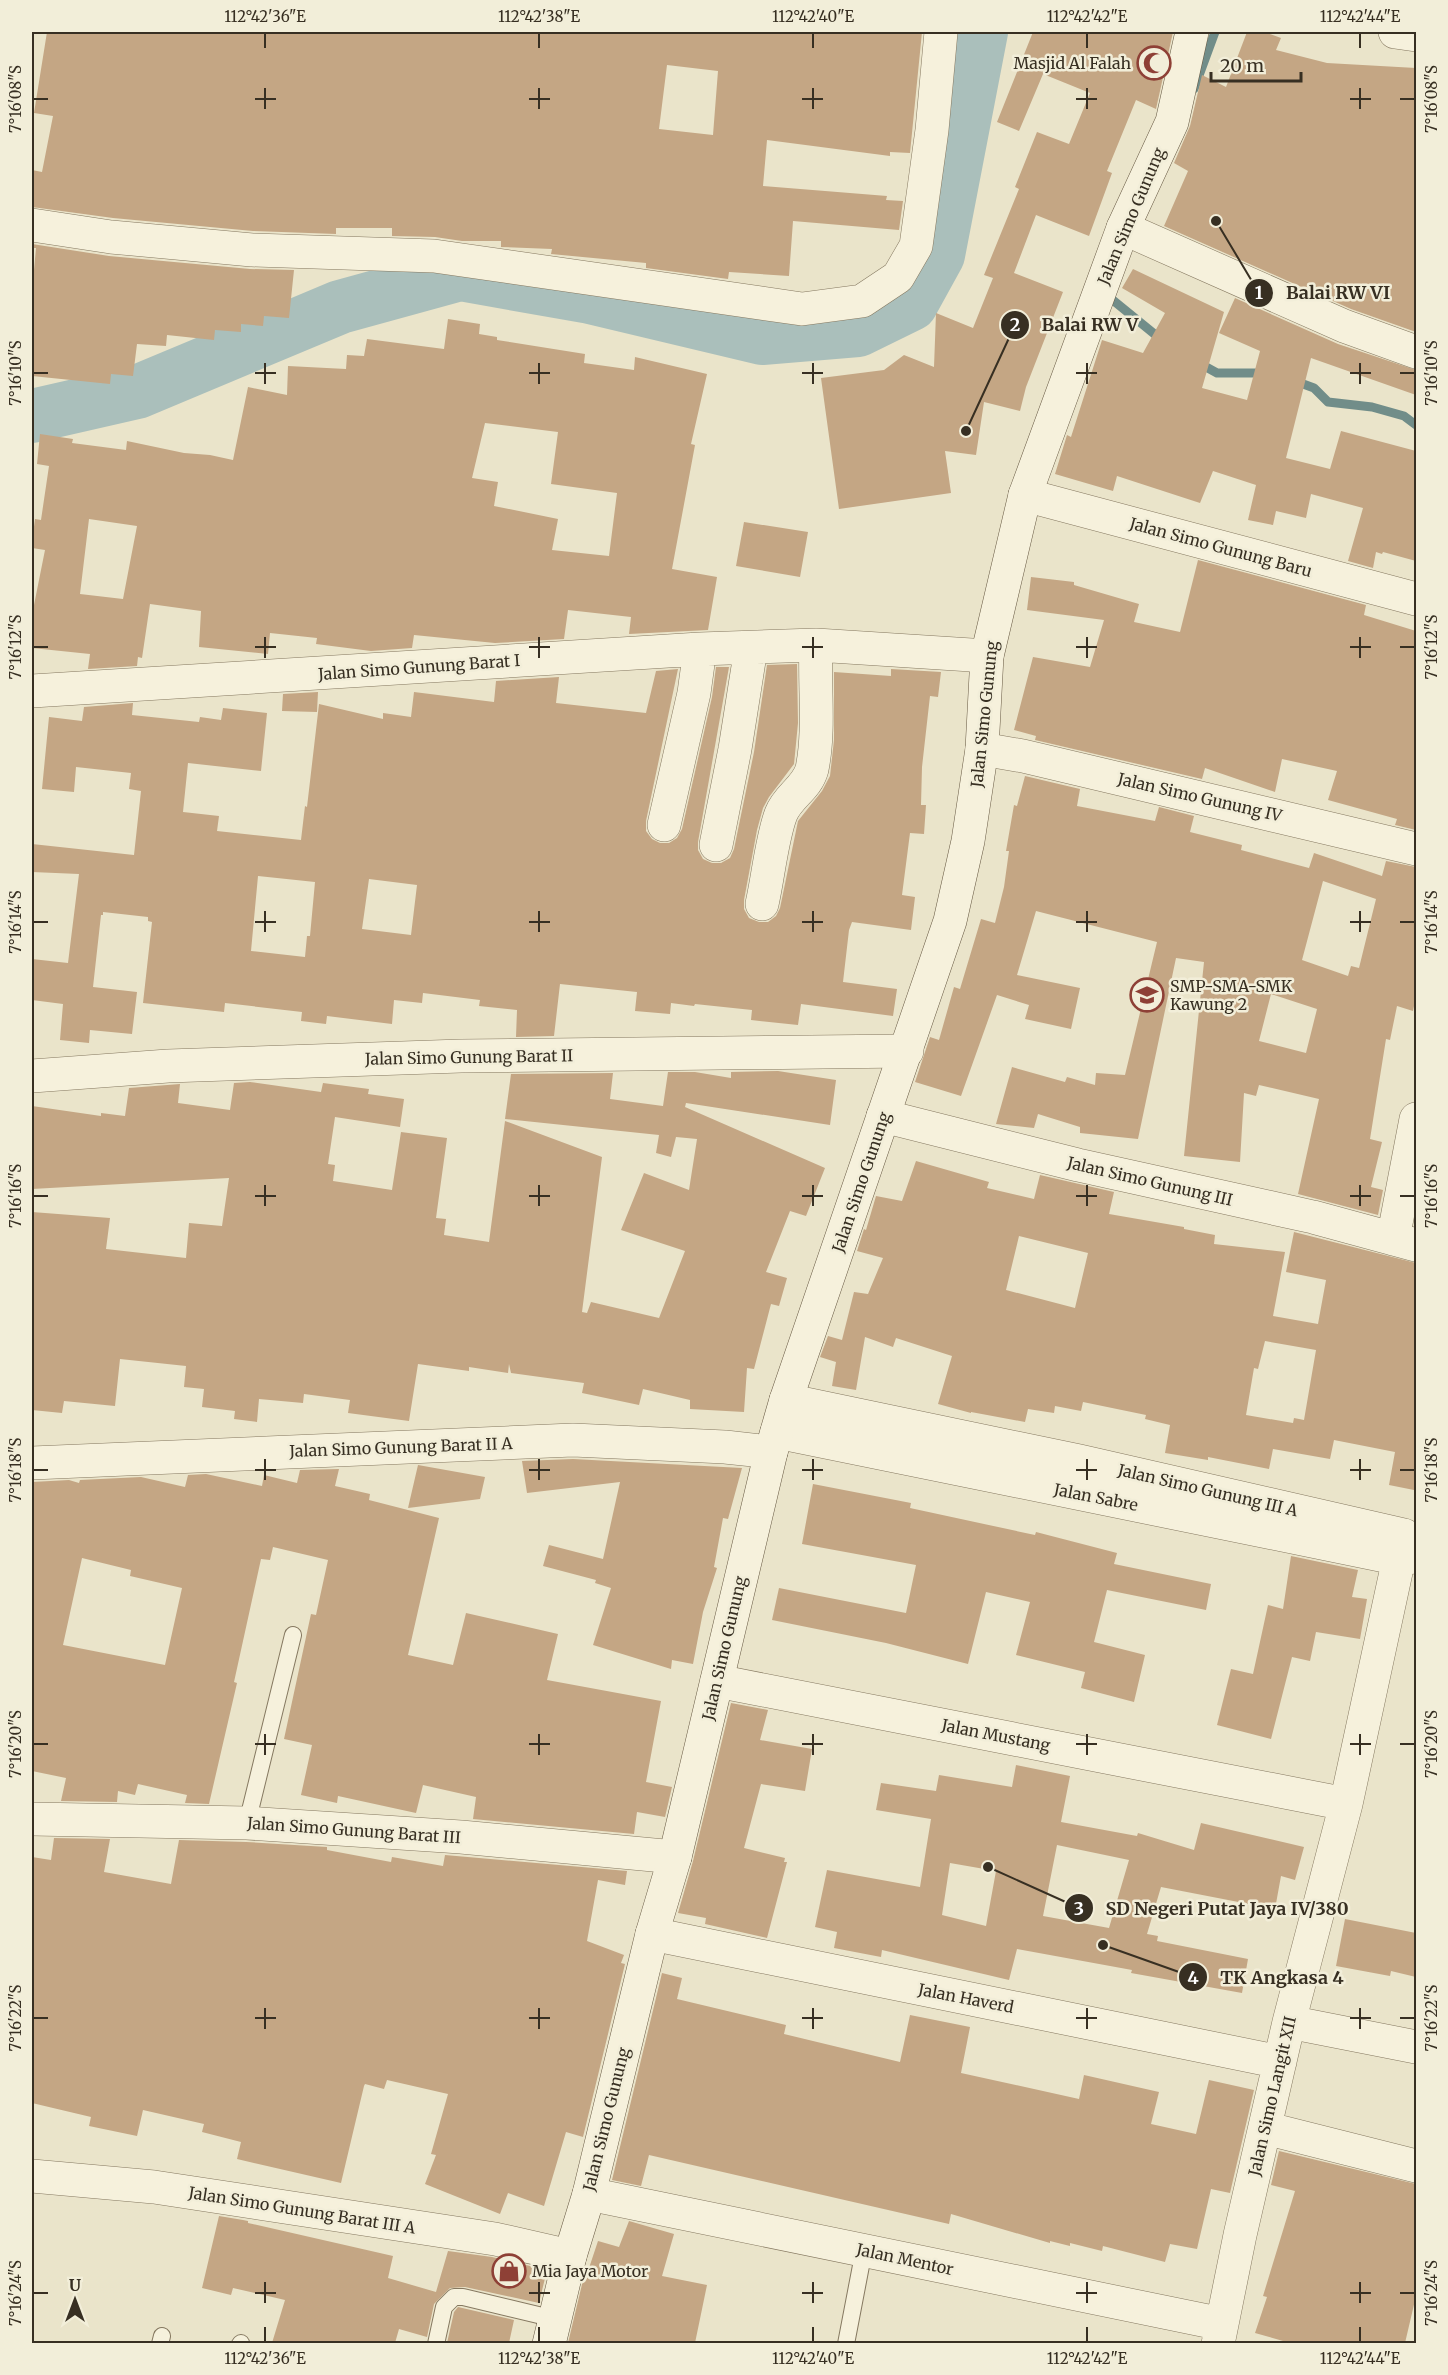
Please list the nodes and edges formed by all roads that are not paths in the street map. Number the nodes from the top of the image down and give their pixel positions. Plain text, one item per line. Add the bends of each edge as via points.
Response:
1 (940, 32) edge
2 (1192, 32) edge
3 (1395, 32) edge
4 (1416, 35) edge
5 (32, 225) edge
6 (1133, 233) junction
7 (1416, 352) edge
8 (1025, 495) junction
9 (1416, 599) edge
10 (816, 645) junction
11 (751, 648) junction
12 (700, 649) junction
13 (987, 656) junction
14 (32, 691) edge
15 (982, 748) junction
16 (664, 825) dead end
17 (716, 845) dead end
18 (1416, 849) edge
19 (762, 904) dead end
20 (907, 1051) junction
21 (32, 1076) edge
22 (883, 1116) junction
23 (1416, 1119) edge
24 (1405, 1242) edge
25 (786, 1400) junction
26 (774, 1442) junction
27 (32, 1463) edge
28 (1409, 1548) edge
29 (293, 1635) dead end
30 (717, 1681) junction
31 (1346, 1804) junction
32 (32, 1819) edge
33 (248, 1823) junction
34 (675, 1857) junction
35 (652, 1934) junction
36 (1289, 2022) junction
37 (1416, 2047) edge
38 (1280, 2062) junction
39 (1265, 2128) junction
40 (1416, 2166) edge
41 (32, 2176) edge
42 (588, 2194) junction
43 (864, 2250) junction
44 (570, 2256) junction
45 (552, 2331) edge
46 (1220, 2334) edge
47 (436, 2343) edge
48 (846, 2343) edge

1 - 5 street via 916,246 898,277 862,301 802,309 434,256 252,250 111,237
2 - 6 street, Jalan Simo Gunung via 1172,122
3 - 4 street
6 - 7 street via 1344,326
6 - 8 street, Jalan Simo Gunung
8 - 9 street, Jalan Simo Gunung Baru
8 - 13 street, Jalan Simo Gunung
10 - 11 street, Jalan Simo Gunung Barat I
10 - 13 street, Jalan Simo Gunung Barat I
10 - 19 street via 812,767 806,783 787,801 780,815
11 - 12 street, Jalan Simo Gunung Barat I
11 - 17 street
12 - 14 street, Jalan Simo Gunung Barat I
12 - 16 street
13 - 15 street, Jalan Simo Gunung
15 - 18 street, Jalan Simo Gunung IV
15 - 20 street, Jalan Simo Gunung via 968,841 950,921
20 - 21 street, Jalan Simo Gunung Barat II via 461,1056 168,1066
20 - 22 street, Jalan Simo Gunung
22 - 24 street, Jalan Simo Gunung III
22 - 25 street, Jalan Simo Gunung
23 - 24 street
25 - 26 street, Jalan Simo Gunung
25 - 28 street, Jalan Simo Gunung III A via 1079,1461
26 - 27 street, Jalan Simo Gunung Barat II A via 725,1447 573,1440
26 - 28 street, Jalan Sabre
26 - 30 street, Jalan Simo Gunung
28 - 31 street, Jalan Simo Langit XII
29 - 33 lane
30 - 31 street, Jalan Mustang
30 - 34 street, Jalan Simo Gunung
31 - 36 street, Jalan Simo Langit XII
32 - 33 street, Jalan Simo Gunung Barat III
33 - 34 street, Jalan Simo Gunung Barat III
34 - 35 street, Jalan Simo Gunung
35 - 38 street, Jalan Haverd
35 - 42 street, Jalan Simo Gunung
36 - 37 street
36 - 38 street, Jalan Simo Langit XII
38 - 39 street, Jalan Simo Langit XII
39 - 40 street
39 - 46 street, Jalan Simo Langit XII
41 - 44 street, Jalan Simo Gunung Barat III A via 177,2191 495,2239
42 - 43 street, Jalan Mentor
42 - 44 street, Jalan Simo Gunung
43 - 46 street, Jalan Mentor
43 - 48 lane
44 - 45 street, Jalan Simo Gunung
45 - 47 lane via 454,2297 444,2307

